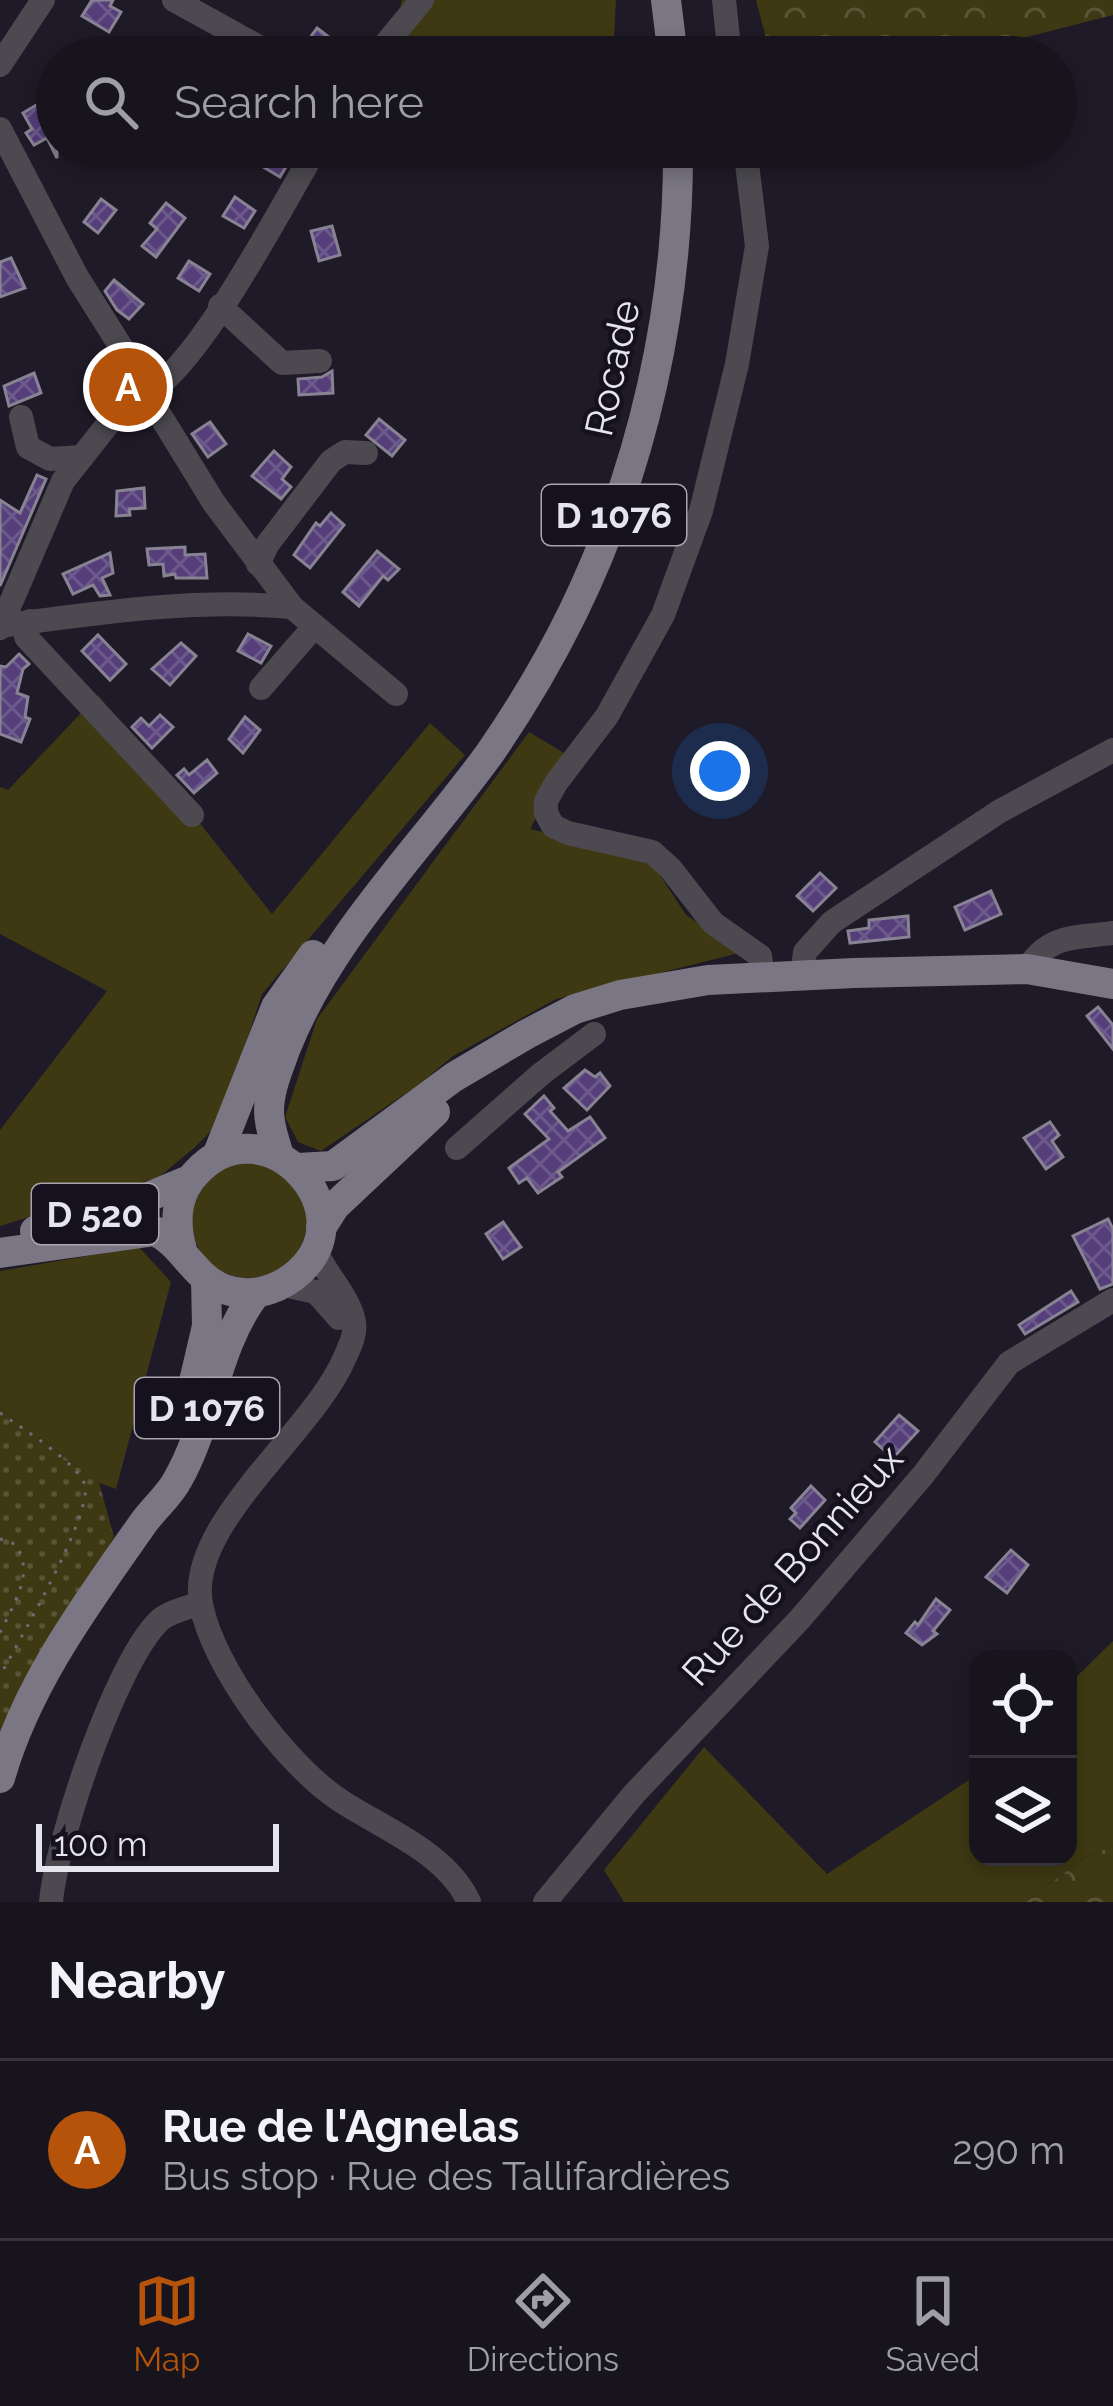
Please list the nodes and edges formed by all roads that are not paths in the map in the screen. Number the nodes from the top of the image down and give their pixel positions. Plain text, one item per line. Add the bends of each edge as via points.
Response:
1 (43, 0) edge
2 (173, 0) edge
3 (422, 0) edge
4 (665, 0) edge
5 (724, 0) edge
6 (239, 36) edge
7 (392, 36) edge
8 (670, 36) edge
9 (728, 36) edge
10 (0, 65) edge
11 (0, 129) edge
12 (304, 168) edge
13 (677, 168) edge
14 (748, 168) edge
15 (220, 306) junction
16 (320, 361) dead end
17 (138, 390) junction
18 (20, 417) dead end
19 (366, 453) dead end
20 (82, 458) junction
21 (257, 564) junction
22 (292, 608) junction
23 (30, 621) junction
24 (0, 627) edge
25 (314, 628) junction
26 (261, 688) dead end
27 (396, 694) dead end
28 (1113, 750) edge
29 (192, 815) dead end
30 (424, 836) junction
31 (1113, 933) edge
32 (1027, 969) junction
33 (802, 975) junction
34 (763, 976) junction
35 (1113, 983) edge
36 (594, 1034) dead end
37 (508, 1047) junction
38 (541, 1074) junction
39 (457, 1148) dead end
40 (217, 1156) junction
41 (288, 1162) junction
42 (189, 1180) junction
43 (318, 1239) junction
44 (0, 1241) edge
45 (182, 1250) junction
46 (0, 1253) edge
47 (206, 1280) junction
48 (269, 1289) junction
49 (1113, 1300) edge
50 (345, 1359) junction
51 (148, 1516) junction
52 (200, 1603) junction
53 (0, 1778) edge
54 (51, 1902) edge
55 (469, 1902) edge
56 (545, 1902) edge

1 - 10 street
2 - 6 street
3 - 7 street
4 - 8 main road
5 - 9 street
11 - 17 street
12 - 15 street
13 - 30 main road, Rocade / D 1076 via 662,338 614,514 573,612 521,705
14 - 34 street via 758,246 701,511 663,615 607,716 556,783 546,814 568,833 652,852 713,923 760,956
15 - 16 street via 282,363
15 - 17 street via 166,382
17 - 20 street
17 - 21 street
18 - 20 street via 28,447 50,459
19 - 21 street via 331,461
20 - 24 street via 64,481
21 - 22 street
22 - 23 street via 239,602
22 - 25 street
23 - 24 street
23 - 29 street via 26,638
25 - 26 street
25 - 27 street
28 - 33 street via 1000,811 832,922 805,952
30 - 40 main road, Rocade / D 1076 via 290,985
30 - 41 main road, Rocade / D 1076 via 335,952 296,1023 269,1108
31 - 32 street via 1052,942
32 - 33 main road
32 - 35 main road
33 - 34 main road
34 - 37 main road via 620,995
36 - 38 street
37 - 38 street
37 - 41 main road via 333,1166
37 - 43 main road via 335,1206
38 - 39 street
40 - 41 main road via 258,1150
40 - 42 main road
41 - 43 main road via 316,1195
42 - 44 main road, D 520
42 - 45 main road via 176,1214
43 - 48 main road via 302,1270
43 - 50 street via 355,1324
45 - 46 main road, D 520 via 143,1230
45 - 47 main road
47 - 48 main road via 239,1293
47 - 51 main road, D 1076 via 207,1326 193,1388
48 - 50 street via 316,1292 337,1312
48 - 51 main road, D 1076 via 235,1328 190,1457
49 - 56 street, Rue de Bonnieux via 1009,1363 813,1604 634,1794
50 - 52 street via 215,1535 201,1564
51 - 53 main road, D 1076 via 59,1647
52 - 54 street via 159,1619 126,1672 64,1832
52 - 55 street via 220,1653 290,1760 433,1858

